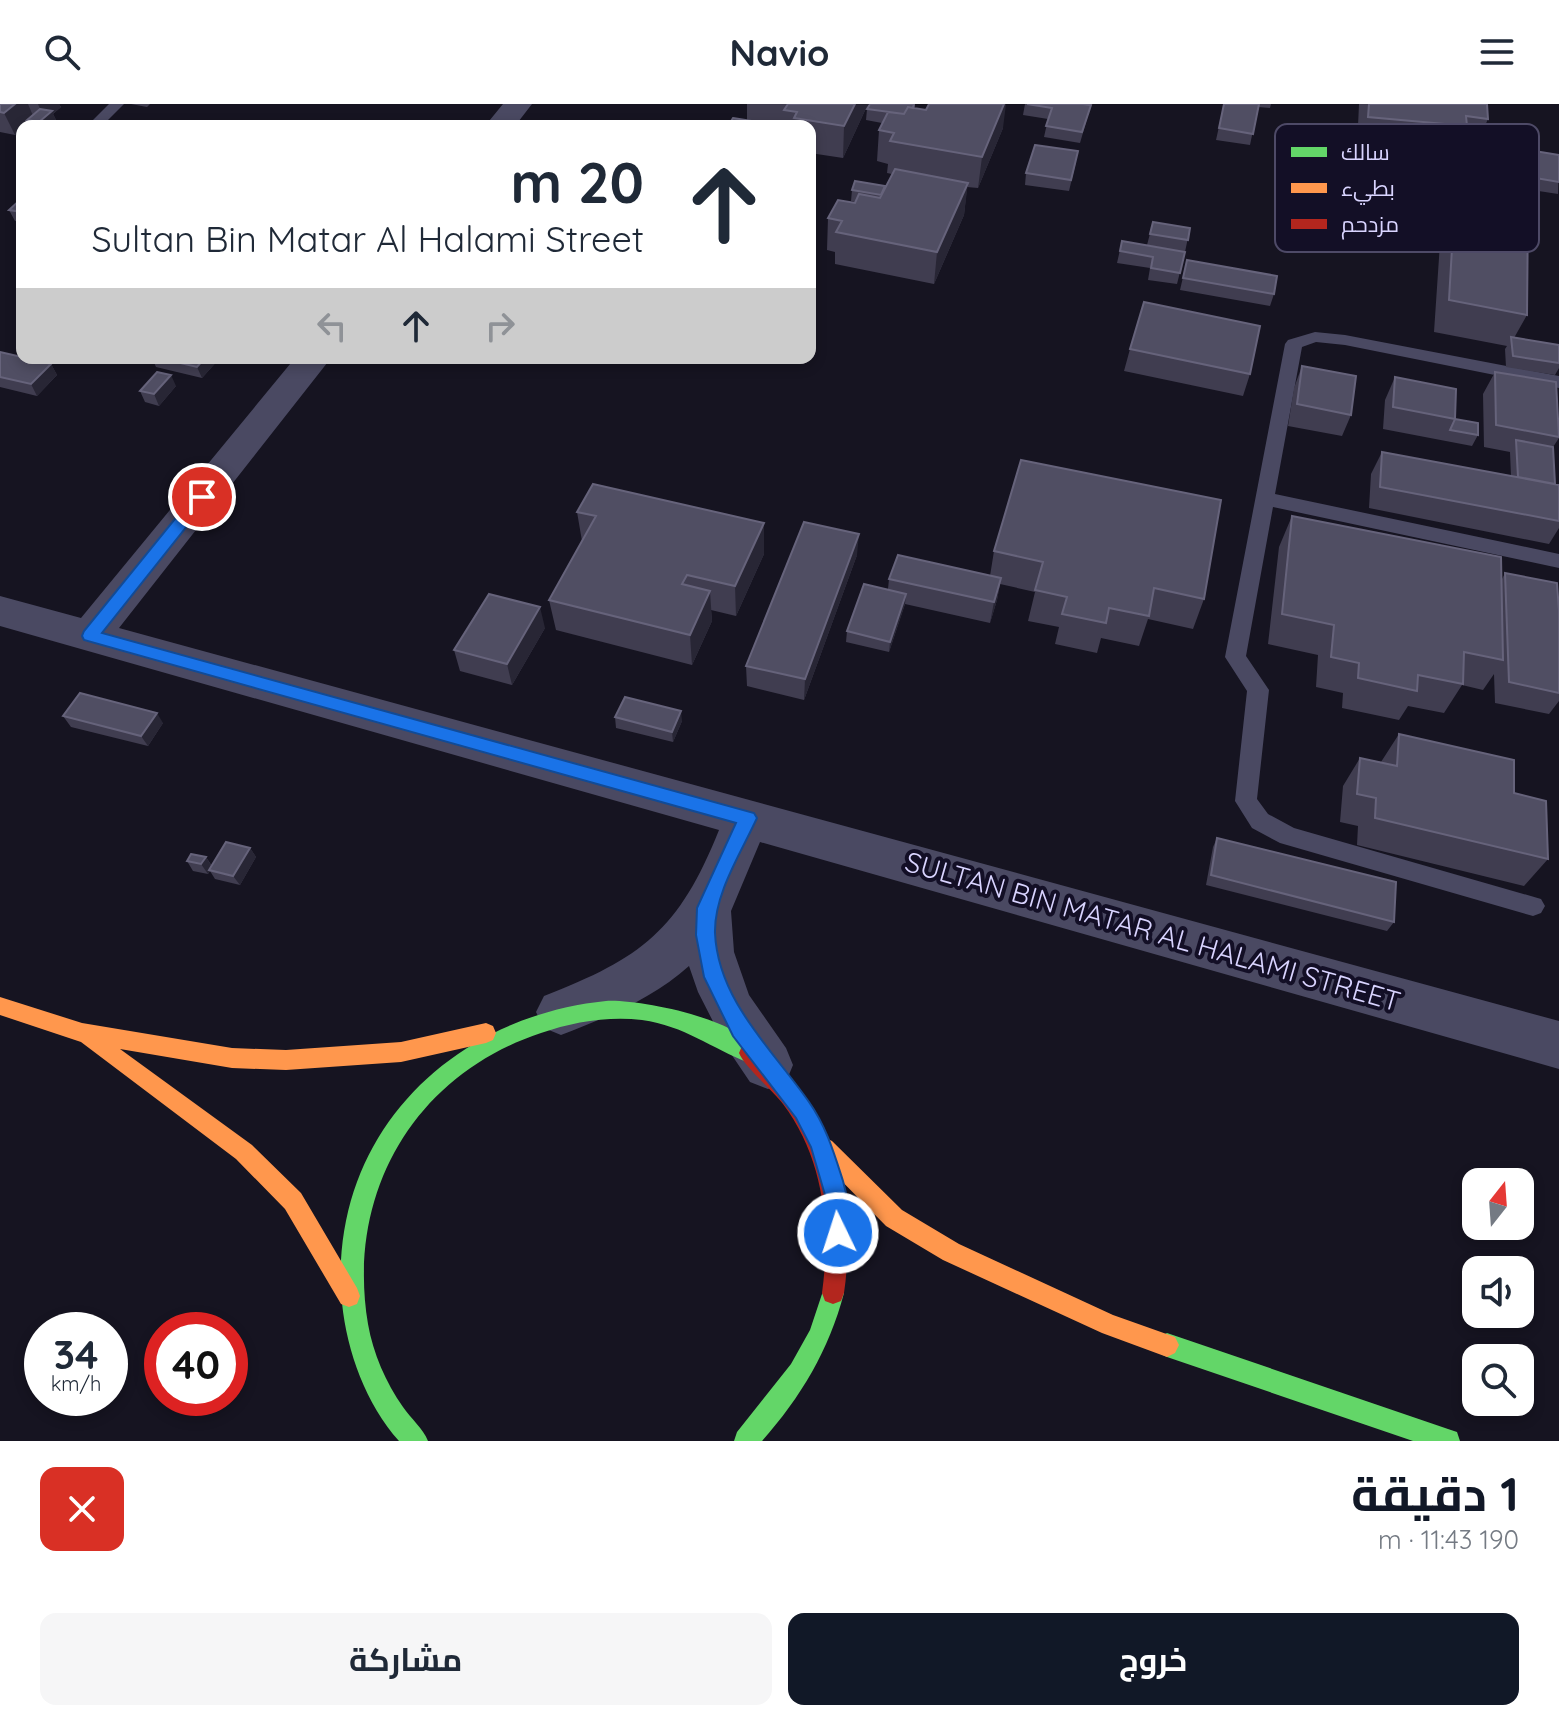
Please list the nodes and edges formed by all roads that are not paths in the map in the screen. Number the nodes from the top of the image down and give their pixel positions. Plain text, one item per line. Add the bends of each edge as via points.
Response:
1 (117, 104) edge
2 (518, 104) edge
3 (100, 120) edge
4 (505, 120) edge
5 (309, 364) edge
6 (1559, 382) edge
7 (1266, 499) junction
8 (1559, 561) edge
9 (0, 611) edge
10 (90, 636) junction
11 (747, 818) junction
12 (1533, 906) dead end
13 (707, 908) junction
14 (0, 1006) edge
15 (535, 1021) junction
16 (82, 1033) junction
17 (1559, 1045) edge
18 (782, 1082) junction
19 (821, 1144) junction
20 (350, 1297) junction
21 (373, 1382) junction
22 (378, 1441) edge
23 (416, 1441) edge
24 (746, 1441) edge
25 (1448, 1441) edge

1 - 3 lane
2 - 4 street
5 - 10 street
6 - 7 lane via 1345,340 1300,341 1291,349
7 - 8 lane
7 - 12 lane via 1235,657 1258,690 1246,801 1260,821 1288,836
9 - 10 street, SULTAN BIN MATAR AL HALAMI STREET
10 - 11 street, SULTAN BIN MATAR AL HALAMI STREET
11 - 13 street
11 - 17 street, SULTAN BIN MATAR AL HALAMI STREET
13 - 15 street via 660,963 631,983
13 - 18 street via 705,935 714,977 741,1029
14 - 16 street
15 - 16 street via 401,1052 286,1060 232,1058
15 - 18 street via 589,1009 674,1016 749,1052
15 - 20 street via 481,1045 443,1074 409,1108 380,1150 361,1196 350,1246
16 - 20 street via 244,1152 293,1201
18 - 19 street
19 - 24 street via 838,1202 839,1264 824,1328 793,1388
19 - 25 street via 894,1218 951,1252 1110,1325
20 - 21 street via 357,1340
21 - 22 street
21 - 23 street

